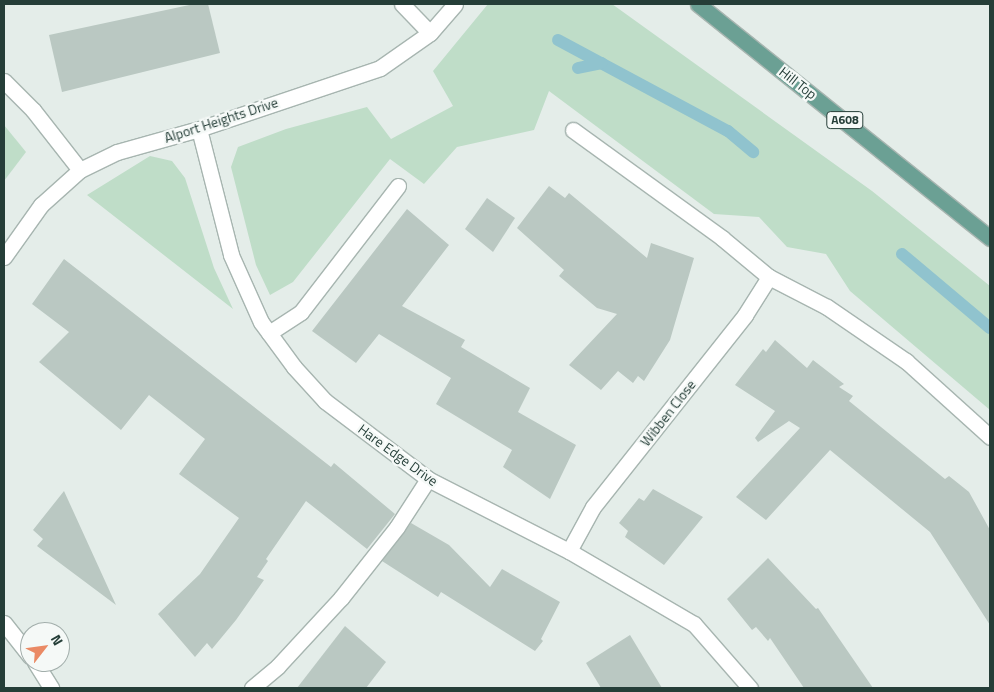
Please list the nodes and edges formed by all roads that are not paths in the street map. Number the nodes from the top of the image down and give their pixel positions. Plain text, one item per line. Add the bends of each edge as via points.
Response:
1 (402, 4) edge
2 (455, 4) edge
3 (698, 4) edge
4 (430, 33) junction
5 (4, 81) edge
6 (199, 129) junction
7 (574, 130) dead end
8 (80, 170) junction
9 (398, 186) dead end
10 (990, 238) edge
11 (4, 257) edge
12 (769, 277) junction
13 (269, 333) junction
14 (990, 437) edge
15 (428, 479) junction
16 (569, 551) junction
17 (4, 623) edge
18 (20, 643) edge
19 (41, 672) edge
20 (51, 688) edge
21 (252, 688) edge
22 (750, 688) edge

1 - 4 street
2 - 4 street, Alport Heights Drive
3 - 10 main road, Hill Top / A608
4 - 6 street, Alport Heights Drive via 380,68
5 - 8 street via 33,110
6 - 8 street, Alport Heights Drive via 117,152
6 - 13 street, Hare Edge Drive via 231,255
7 - 12 street via 722,238
8 - 11 street, Alport Heights Drive via 41,205
9 - 13 street via 302,312
12 - 14 street via 826,307 906,361
12 - 16 street, Wibben Close via 745,315 593,507
13 - 15 street, Hare Edge Drive via 294,367 326,401
15 - 16 street, Hare Edge Drive
15 - 21 street via 397,527 341,598 278,666
16 - 22 street, Hare Edge Drive via 694,624
17 - 18 street
19 - 20 street

